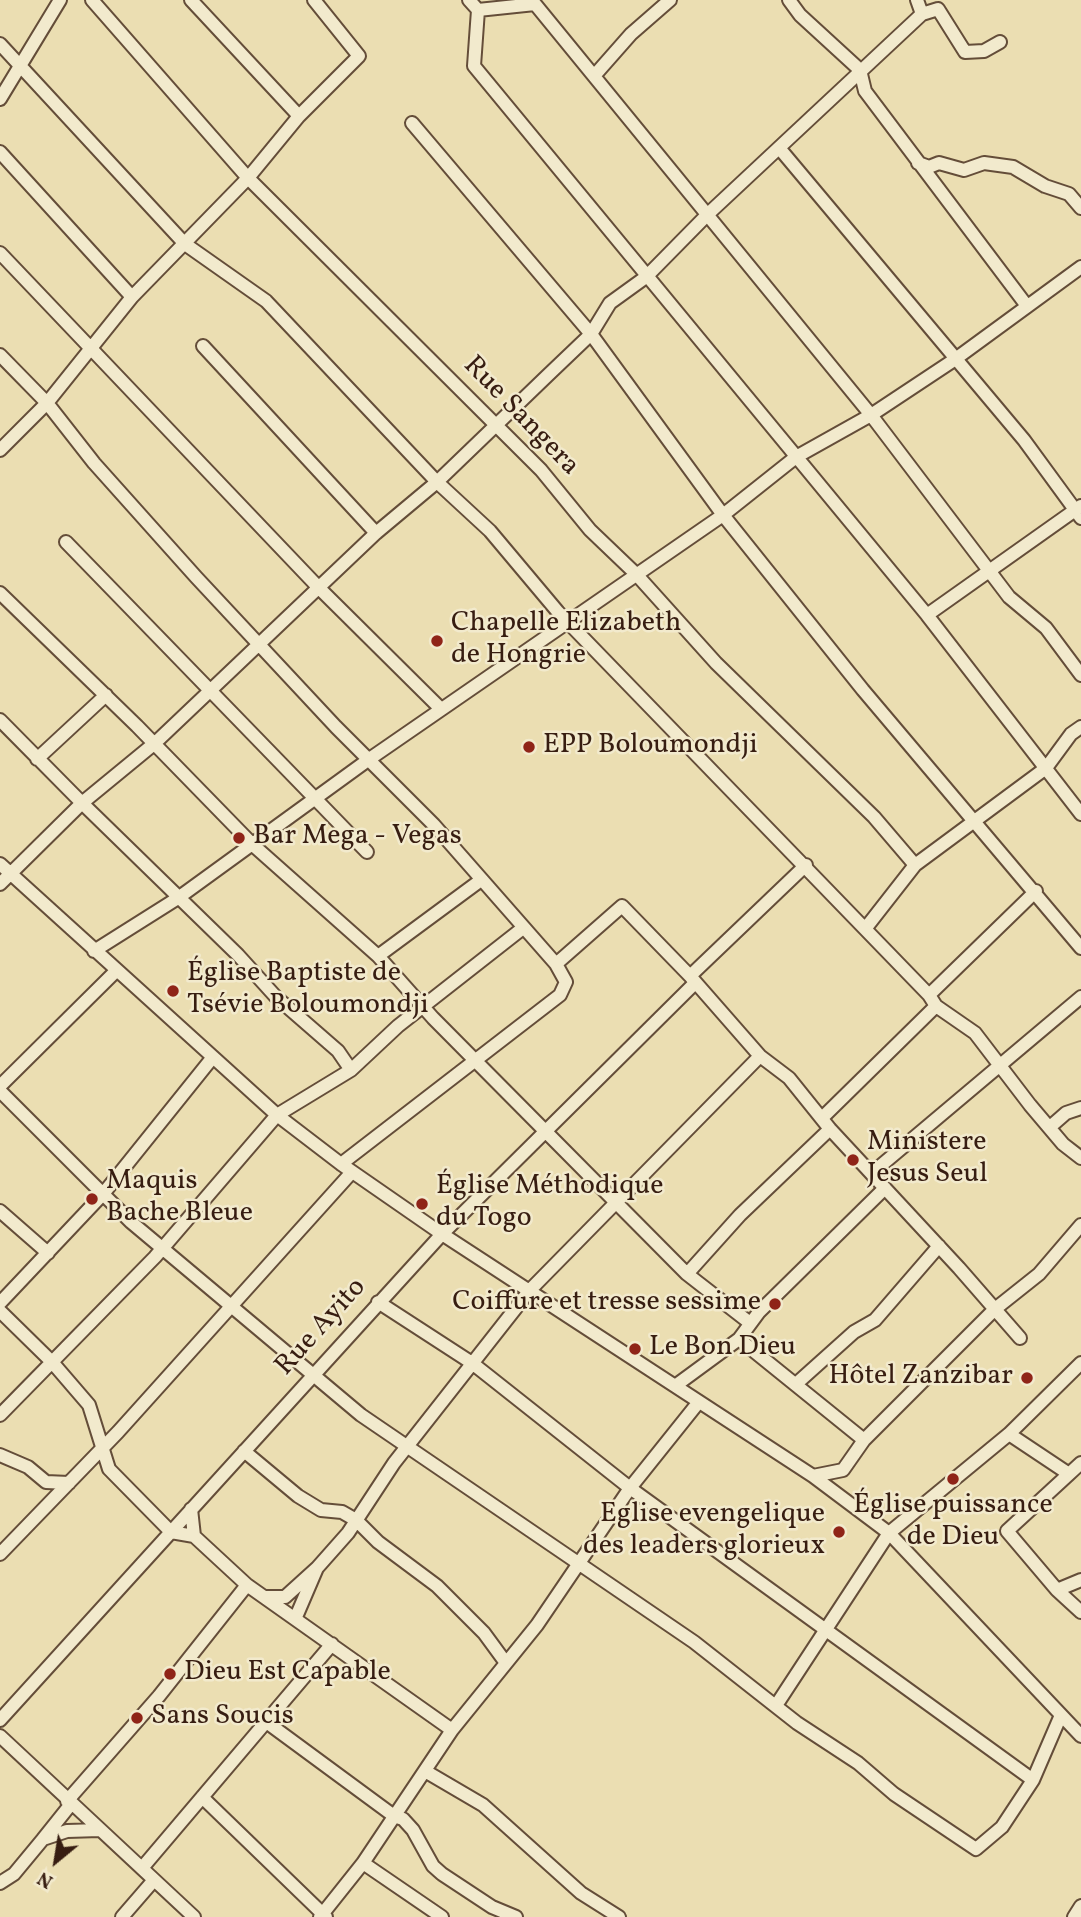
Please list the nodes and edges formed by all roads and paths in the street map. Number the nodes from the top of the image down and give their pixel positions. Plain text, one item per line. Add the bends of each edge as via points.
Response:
1 (60, 0) edge
2 (92, 0) edge
3 (191, 0) edge
4 (314, 0) edge
5 (469, 0) edge
6 (789, 0) edge
7 (917, 0) edge
8 (662, 3) edge
9 (478, 10) junction
10 (922, 14) junction
11 (1000, 42) dead end
12 (0, 44) edge
13 (19, 65) junction
14 (860, 70) junction
15 (594, 76) junction
16 (0, 99) edge
17 (299, 116) junction
18 (412, 123) dead end
19 (780, 149) junction
20 (0, 152) edge
21 (917, 162) junction
22 (248, 178) junction
23 (1081, 208) edge
24 (708, 214) junction
25 (185, 244) junction
26 (0, 253) edge
27 (1081, 267) edge
28 (646, 277) junction
29 (132, 297) junction
30 (1027, 306) junction
31 (591, 334) junction
32 (203, 346) dead end
33 (92, 351) junction
34 (0, 355) edge
35 (954, 360) junction
36 (47, 403) junction
37 (871, 415) junction
38 (494, 425) junction
39 (0, 450) edge
40 (796, 457) junction
41 (437, 482) junction
42 (1079, 511) edge
43 (723, 515) junction
44 (376, 533) junction
45 (66, 542) dead end
46 (990, 572) junction
47 (636, 574) junction
48 (320, 589) junction
49 (0, 593) edge
50 (927, 615) junction
51 (568, 622) junction
52 (259, 645) junction
53 (1081, 676) edge
54 (209, 692) junction
55 (106, 695) junction
56 (441, 709) junction
57 (0, 720) edge
58 (1081, 727) edge
59 (155, 743) junction
60 (37, 759) junction
61 (368, 760) junction
62 (1046, 768) junction
63 (315, 799) junction
64 (82, 803) junction
65 (1081, 814) edge
66 (977, 822) junction
67 (253, 845) junction
68 (367, 852) dead end
69 (0, 864) edge
70 (806, 865) junction
71 (915, 865) junction
72 (10, 873) junction
73 (481, 880) junction
74 (0, 884) edge
75 (1036, 891) junction
76 (178, 898) junction
77 (523, 928) junction
78 (865, 929) junction
79 (1081, 948) edge
80 (94, 951) junction
81 (378, 956) junction
82 (556, 964) junction
83 (116, 971) junction
84 (692, 979) junction
85 (1081, 997) edge
86 (933, 1001) junction
87 (424, 1008) junction
88 (760, 1056) junction
89 (213, 1057) junction
90 (476, 1062) junction
91 (998, 1066) junction
92 (351, 1070) junction
93 (0, 1089) edge
94 (1081, 1108) edge
95 (277, 1115) junction
96 (822, 1118) junction
97 (1050, 1128) junction
98 (830, 1129) junction
99 (545, 1132) junction
100 (1081, 1158) edge
101 (341, 1164) junction
102 (352, 1172) junction
103 (872, 1173) junction
104 (885, 1188) junction
105 (103, 1194) junction
106 (617, 1202) junction
107 (0, 1211) edge
108 (1081, 1225) edge
109 (442, 1234) junction
110 (939, 1246) junction
111 (163, 1248) junction
112 (48, 1253) junction
113 (687, 1274) junction
114 (530, 1290) junction
115 (378, 1302) junction
116 (0, 1303) edge
117 (233, 1307) junction
118 (995, 1309) junction
119 (0, 1311) edge
120 (750, 1323) junction
121 (1020, 1338) dead end
122 (739, 1339) junction
123 (52, 1362) junction
124 (472, 1363) junction
125 (1081, 1363) edge
126 (312, 1375) junction
127 (796, 1384) junction
128 (675, 1386) junction
129 (698, 1403) junction
130 (0, 1415) edge
131 (1009, 1434) junction
132 (864, 1440) junction
133 (104, 1446) junction
134 (408, 1447) junction
135 (244, 1451) junction
136 (0, 1455) edge
137 (1081, 1463) edge
138 (1069, 1474) junction
139 (813, 1476) junction
140 (69, 1483) junction
141 (630, 1489) junction
142 (191, 1509) junction
143 (356, 1520) junction
144 (171, 1532) junction
145 (889, 1533) junction
146 (194, 1536) junction
147 (0, 1554) edge
148 (580, 1566) junction
149 (317, 1568) junction
150 (1081, 1580) edge
151 (247, 1585) junction
152 (1057, 1590) junction
153 (266, 1597) junction
154 (1081, 1612) edge
155 (296, 1617) junction
156 (825, 1628) junction
157 (332, 1644) junction
158 (506, 1663) junction
159 (777, 1704) junction
160 (1061, 1715) junction
161 (0, 1720) edge
162 (265, 1721) junction
163 (452, 1730) junction
164 (0, 1736) edge
165 (1081, 1736) edge
166 (425, 1771) junction
167 (1033, 1780) junction
168 (202, 1797) junction
169 (69, 1802) junction
170 (394, 1816) junction
171 (100, 1829) junction
172 (43, 1839) junction
173 (363, 1863) junction
174 (142, 1868) junction
175 (154, 1880) junction
176 (0, 1883) edge
177 (1081, 1906) edge
178 (603, 1907) junction
179 (323, 1916) edge
180 (122, 1917) edge
181 (194, 1917) edge
182 (442, 1917) edge
183 (516, 1917) edge
184 (594, 1917) edge
185 (619, 1917) edge
186 (1074, 1917) edge

1 - 13 street
2 - 22 street, Rue Sangera
3 - 17 street
4 - 17 street via 359,56
5 - 9 street
6 - 14 street
7 - 10 street
8 - 15 street
9 - 15 street via 535,4
9 - 28 street via 474,66
10 - 11 street via 938,9 965,52 984,51
10 - 14 street
12 - 13 street
13 - 16 street
13 - 25 street
14 - 19 street
14 - 21 street via 865,91
15 - 24 street
17 - 22 street
18 - 31 street
19 - 24 street
19 - 35 street
20 - 29 street
21 - 23 street via 964,170 984,163 1013,167 1069,194
21 - 30 street
22 - 25 street
22 - 38 street, Rue Sangera
24 - 28 street
24 - 37 street
25 - 29 street
25 - 41 street via 266,301
26 - 33 street
27 - 30 street
28 - 31 street via 610,303
28 - 40 street
29 - 33 street
30 - 35 street
31 - 38 street
31 - 43 street
32 - 44 street
33 - 36 street
33 - 48 street
34 - 36 street
35 - 37 street
35 - 42 street
36 - 39 street
36 - 52 street via 94,463
37 - 40 street
37 - 46 street
38 - 41 street
38 - 47 street, Rue Sangera
40 - 43 street
40 - 50 street
41 - 44 street
41 - 51 street via 490,531
42 - 46 street
43 - 47 street
43 - 66 street via 863,690
44 - 48 street
45 - 54 street
46 - 50 street
46 - 53 street via 1009,597 1046,628
47 - 51 street
47 - 71 street, Rue Sangera via 716,663 865,808
48 - 52 street
48 - 56 street
49 - 55 street
50 - 62 street
51 - 56 street
51 - 70 street
52 - 54 street
52 - 61 street
54 - 59 street
54 - 63 street
55 - 59 street
55 - 60 street
56 - 61 street
57 - 60 street
58 - 62 street
59 - 64 street
59 - 67 street
60 - 64 street
61 - 63 street
61 - 73 street
62 - 65 street
62 - 66 street
63 - 67 street
63 - 68 street
64 - 72 street
64 - 76 street
66 - 71 street
66 - 75 street
67 - 76 street
67 - 81 street
69 - 72 street
70 - 78 street
70 - 84 street, Rue Ayito
71 - 78 street
72 - 74 street
72 - 80 street
73 - 77 street
73 - 81 street
75 - 79 street
75 - 86 street
76 - 80 street
76 - 92 street via 276,998 338,1051
77 - 82 street
77 - 87 street
78 - 86 street
80 - 83 street
81 - 87 street
82 - 84 street via 622,906
82 - 90 street via 566,989
83 - 89 street
83 - 93 street
84 - 88 street
84 - 99 street, Rue Ayito
85 - 91 street
86 - 91 street via 975,1033
86 - 96 street
87 - 90 street
87 - 92 street
88 - 96 street via 789,1077
88 - 106 street
89 - 95 street
89 - 105 street
90 - 99 street
90 - 101 street
91 - 97 street
91 - 103 street
92 - 95 street
93 - 105 street
94 - 97 street via 1066,1112
95 - 101 street
95 - 111 street
96 - 98 street
97 - 100 street
98 - 103 street
98 - 113 street via 740,1215
99 - 106 street
99 - 109 street, Rue Ayito
101 - 102 street
102 - 109 street
102 - 117 street
103 - 104 street
104 - 110 street
104 - 120 street
105 - 111 street
105 - 112 street
106 - 113 street
106 - 114 street
107 - 112 street
108 - 118 street via 1040,1274
109 - 114 street
109 - 115 street, Rue Ayito
110 - 118 street
110 - 127 street via 875,1320 854,1332
111 - 117 street
111 - 123 street
112 - 116 street
113 - 120 street
114 - 124 street
114 - 128 street
115 - 124 street
115 - 126 street, Rue Ayito
117 - 126 street
117 - 133 street
118 - 121 street
118 - 132 street
119 - 123 street
120 - 122 street
122 - 127 street
122 - 128 street
123 - 130 street
123 - 133 street via 89,1405
124 - 134 street
124 - 141 street
125 - 131 street
126 - 134 street
126 - 135 street, Rue Ayito
127 - 132 street
128 - 129 street
129 - 139 street
129 - 141 street
131 - 138 street
131 - 145 street
132 - 139 street via 843,1470
133 - 140 street
133 - 144 street via 109,1469
134 - 143 street
134 - 148 street
135 - 142 street, Rue Ayito
135 - 143 street via 298,1496 321,1510 342,1512
136 - 140 street via 28,1467 46,1482
137 - 138 street
138 - 152 street via 1007,1531
139 - 145 street
140 - 147 street
141 - 148 street
141 - 156 street
142 - 144 street, Rue Ayito
142 - 146 street
143 - 149 street
143 - 158 street via 437,1586 484,1633
144 - 146 street
144 - 161 street, Rue Ayito
145 - 156 street
145 - 160 street
146 - 151 street
148 - 158 street
148 - 159 street
149 - 153 street via 285,1597
149 - 155 street
150 - 152 street
151 - 153 street
151 - 169 street
152 - 154 street
153 - 155 street
155 - 157 street
156 - 159 street
156 - 167 street
157 - 162 street
157 - 163 street
158 - 163 street
159 - 167 street via 797,1723 975,1849 1002,1827
160 - 165 street
160 - 167 street
162 - 168 street
162 - 170 street
163 - 166 street
164 - 169 street
166 - 170 street
166 - 178 street via 483,1805
168 - 174 street
168 - 179 street
169 - 171 street
169 - 172 street
170 - 173 street
170 - 183 street via 413,1830 442,1874
171 - 172 street via 67,1831
171 - 174 street
172 - 176 street via 14,1874
173 - 179 street
173 - 182 street
174 - 175 street
175 - 180 street
175 - 181 street
177 - 186 street
178 - 184 street
178 - 185 street

